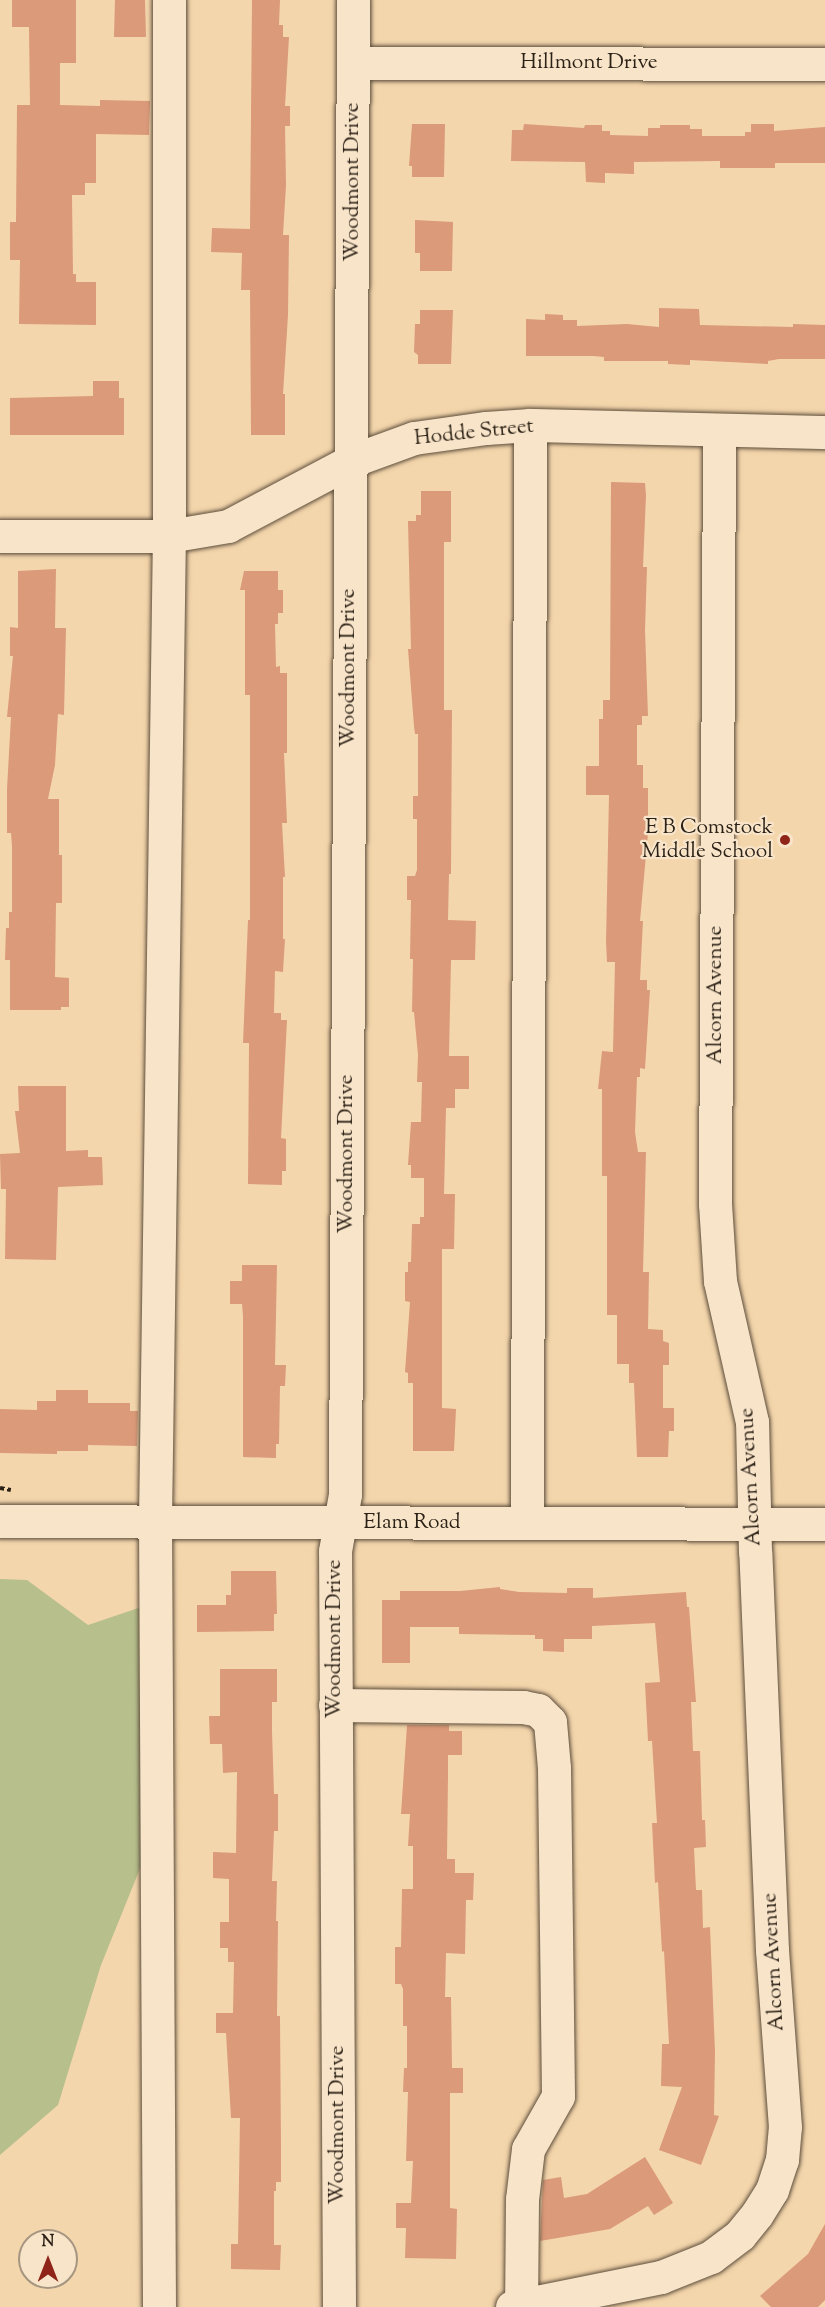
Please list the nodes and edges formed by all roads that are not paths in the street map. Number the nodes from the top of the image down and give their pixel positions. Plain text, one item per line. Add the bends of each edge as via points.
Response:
1 (169, 0) edge
2 (353, 0) edge
3 (354, 63) junction
4 (825, 64) edge
5 (530, 425) junction
6 (719, 431) junction
7 (825, 432) edge
8 (351, 461) junction
9 (0, 536) edge
10 (169, 536) junction
11 (0, 1521) edge
12 (155, 1521) junction
13 (340, 1522) junction
14 (527, 1523) junction
15 (755, 1523) junction
16 (825, 1524) edge
17 (335, 1705) junction
18 (159, 2307) edge
19 (339, 2307) edge
20 (512, 2307) edge
21 (521, 2307) edge

1 - 10 street
2 - 3 street, Woodmont Drive
3 - 4 street, Hillmont Drive
3 - 8 street, Woodmont Drive
5 - 6 street, Hodde Street
5 - 8 street, Hodde Street via 414,438
5 - 14 street
6 - 7 street, Hodde Street
6 - 15 street, Alcorn Avenue via 715,1204 720,1281 752,1422
8 - 10 street, Hodde Street via 228,526
8 - 13 street, Woodmont Drive via 345,1494
9 - 10 street, Hodde Street
10 - 12 street
11 - 12 street, Elam Road
12 - 13 street, Elam Road
12 - 18 street
13 - 14 street, Elam Road
13 - 17 street, Woodmont Drive via 335,1551
14 - 15 street, Elam Road
15 - 16 street, Elam Road
15 - 21 street, Alcorn Avenue via 772,1950 785,2127 782,2160 772,2190 757,2214 740,2235 711,2258 661,2277
17 - 19 street, Woodmont Drive
17 - 21 street via 523,1707 538,1710 550,1722 554,1768 558,2096 528,2149 522,2199
20 - 21 street, Alcorn Avenue

